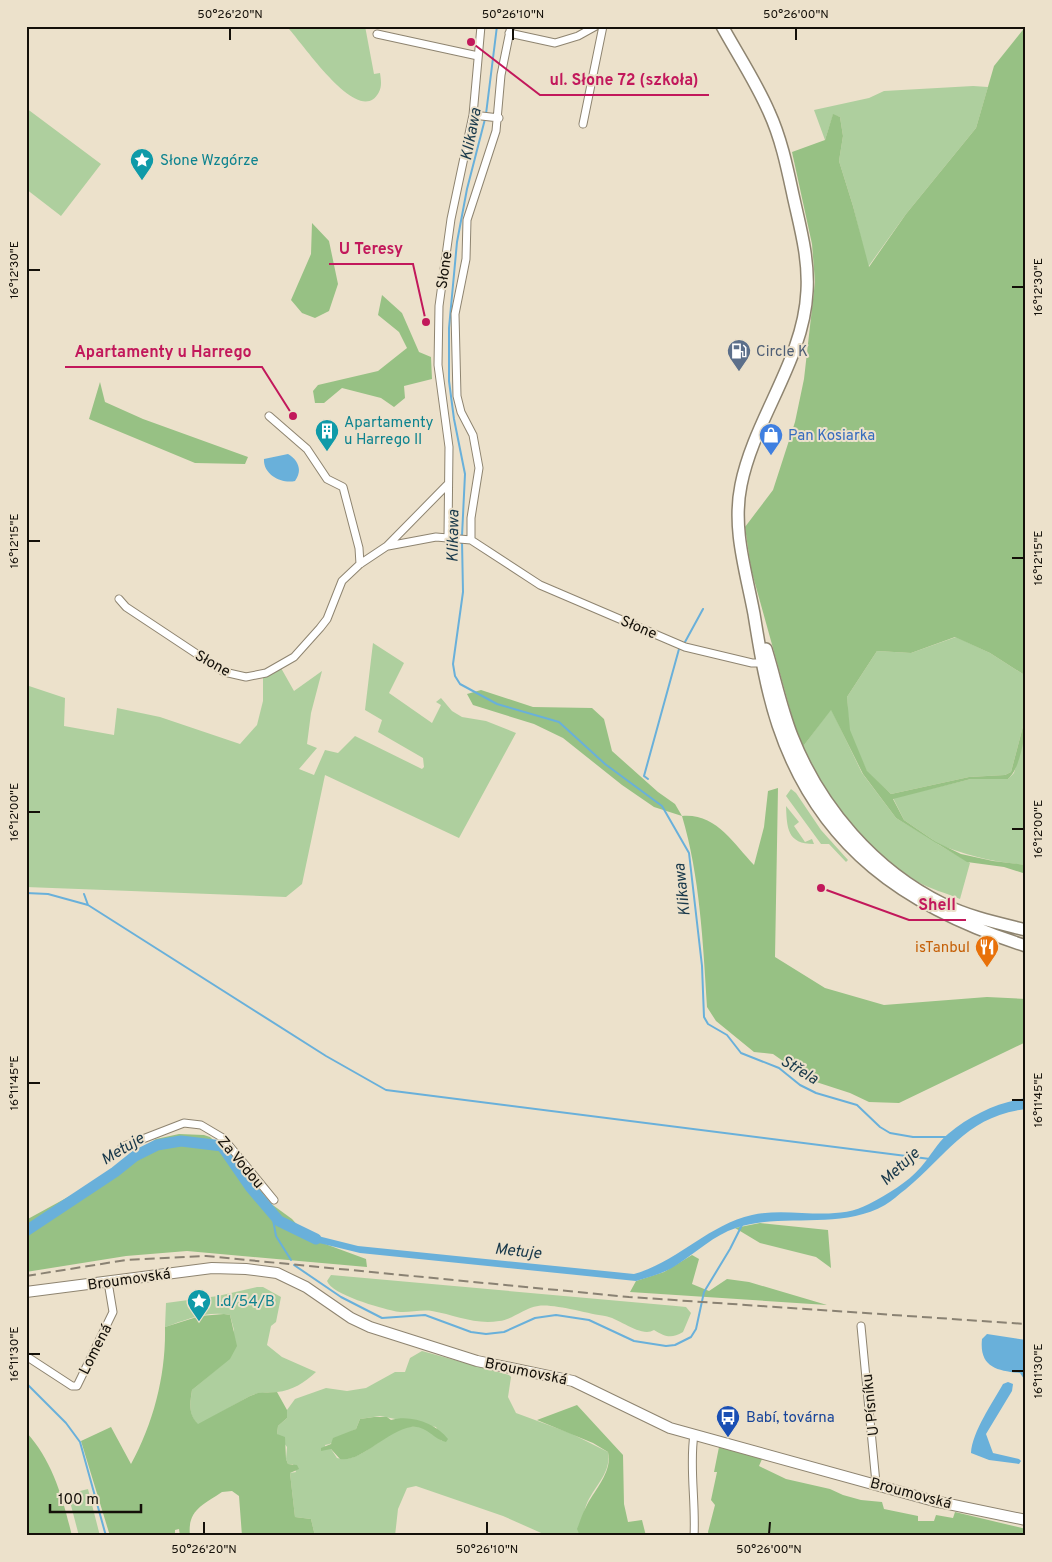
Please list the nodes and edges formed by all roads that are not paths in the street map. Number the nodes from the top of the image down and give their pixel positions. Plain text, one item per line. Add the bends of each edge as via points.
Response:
1 (481, 26) edge
2 (596, 26) edge
3 (603, 26) edge
4 (722, 26) edge
5 (510, 30) edge
6 (377, 34) dead end
7 (478, 56) junction
8 (472, 115) junction
9 (495, 118) junction
10 (583, 124) dead end
11 (269, 416) dead end
12 (447, 485) junction
13 (451, 537) junction
14 (468, 540) junction
15 (387, 546) junction
16 (360, 564) junction
17 (119, 599) dead end
18 (766, 663) junction
19 (1026, 930) edge
20 (1026, 946) edge
21 (122, 1147) dead end
22 (274, 1200) dead end
23 (108, 1282) junction
24 (26, 1292) edge
25 (861, 1326) dead end
26 (26, 1356) edge
27 (694, 1435) junction
28 (876, 1484) junction
29 (1026, 1520) edge
30 (694, 1536) edge

1 - 7 street, Słone
2 - 5 street via 555,43
3 - 10 street
4 - 18 highway via 759,91 777,132 802,233 807,269 801,324 751,452 740,491 740,547
5 - 9 street
6 - 7 street
7 - 8 street, Słone
8 - 9 street
8 - 12 street, Słone via 450,219 439,306 438,365 448,438
9 - 14 street via 467,220 466,259 455,314 457,396 473,435 479,468
11 - 16 street via 307,449 326,479 343,488 359,548
12 - 13 street, Słone
12 - 15 street, Słone
13 - 14 street
13 - 15 street, Słone
14 - 18 street, Słone via 539,585 685,647 752,664
15 - 16 street, Słone
16 - 17 street, Słone via 342,582 327,619 294,657 276,669 255,676 238,676 216,667 126,608
18 - 19 highway via 802,760 824,798 859,842 892,872 936,901 975,917
18 - 20 highway via 774,712 792,759 814,800 846,842 877,872 920,902 957,921
21 - 22 street, Za Vodou via 177,1125 201,1125 223,1138
23 - 24 main road, Broumovská
23 - 26 street, Lomená via 113,1312 76,1386
23 - 27 main road, Broumovská via 212,1268 277,1273 370,1327 477,1361 573,1381 670,1428
25 - 28 street, U Písníku
27 - 28 main road, Broumovská
27 - 30 street
28 - 29 main road, Broumovská via 934,1501

